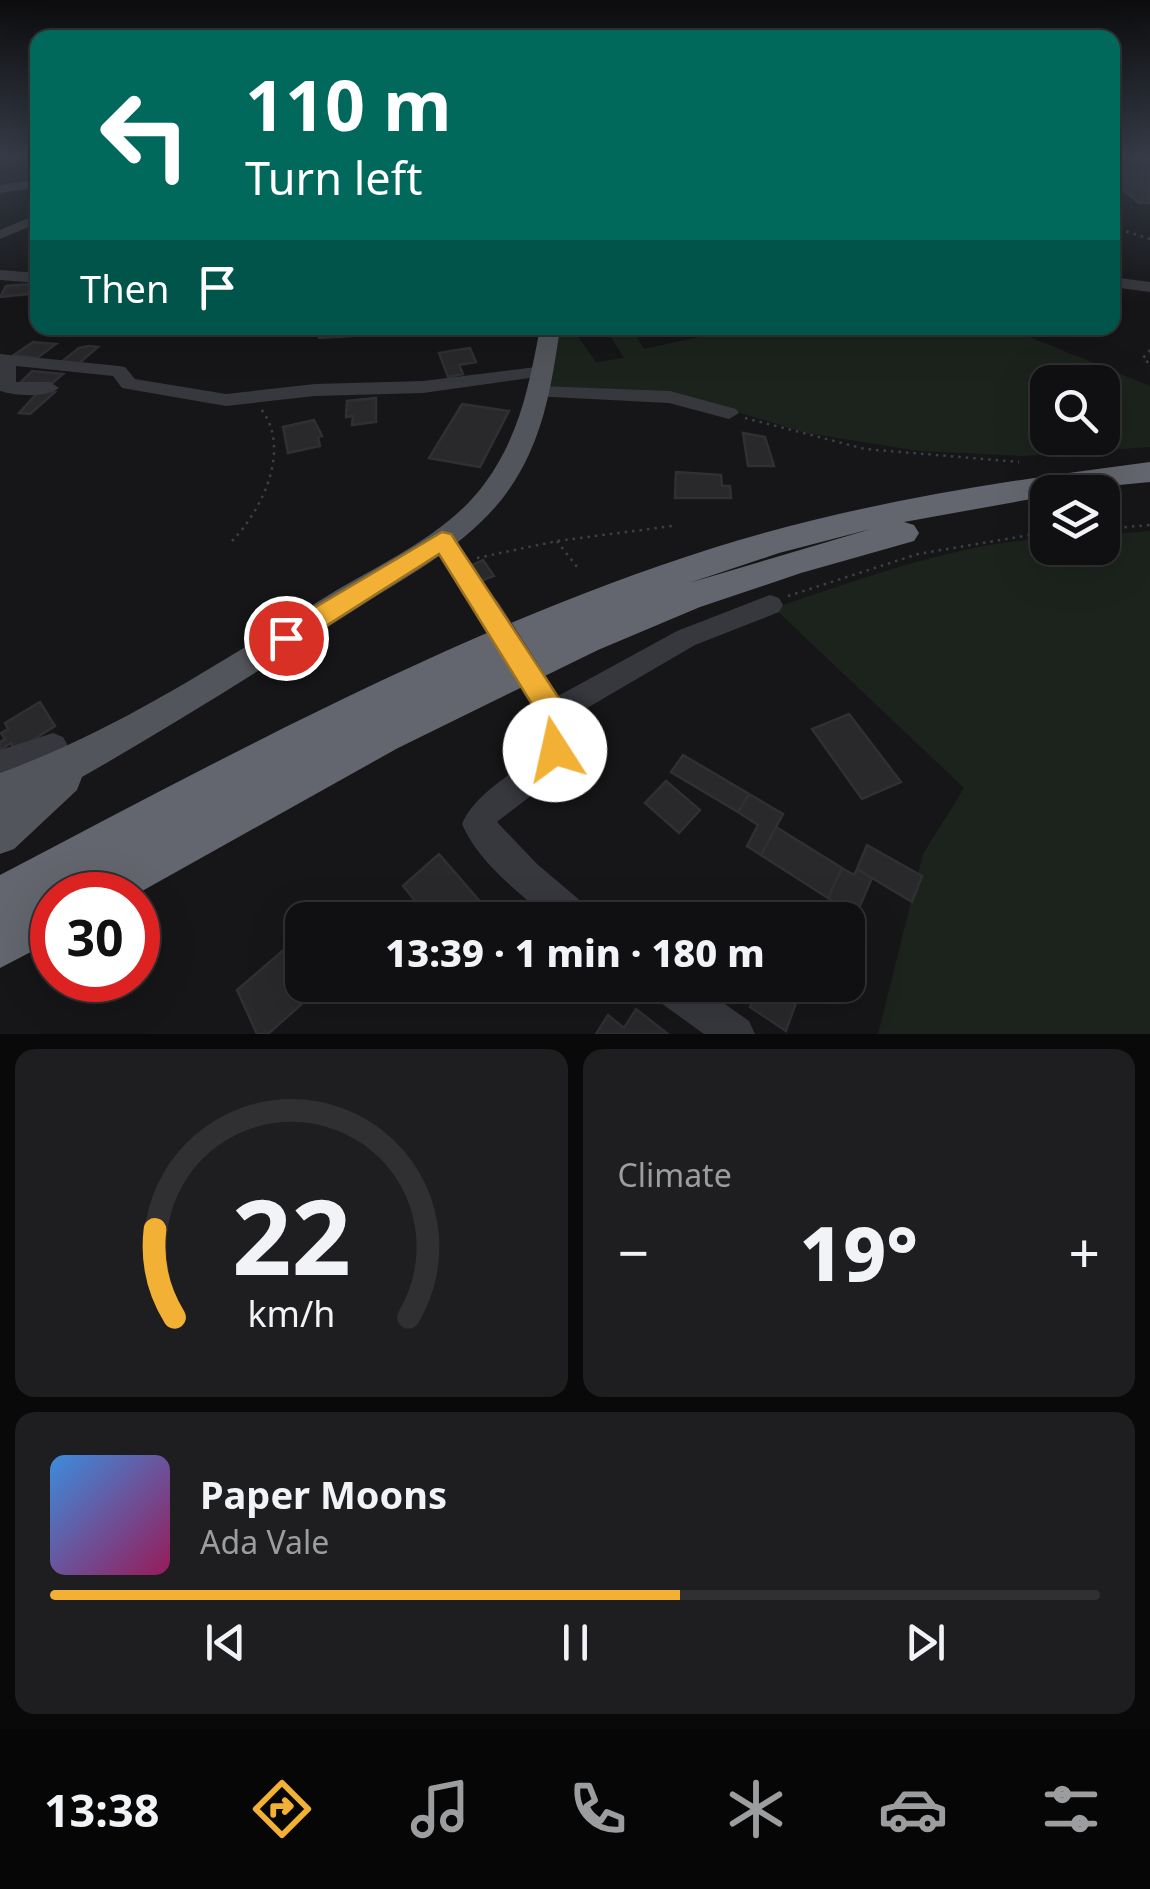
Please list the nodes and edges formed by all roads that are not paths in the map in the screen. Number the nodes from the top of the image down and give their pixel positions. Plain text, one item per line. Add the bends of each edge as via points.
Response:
1 (30, 222) edge
2 (0, 235) edge
3 (0, 275) edge
4 (30, 277) edge
5 (1120, 283) edge
6 (1150, 286) edge
7 (549, 335) edge
8 (4, 359) edge
9 (542, 382) junction
10 (50, 388) dead end
11 (729, 413) road end
12 (1150, 472) edge
13 (1150, 492) edge
14 (1120, 496) edge
15 (1030, 509) edge
16 (449, 551) junction
17 (770, 604) road end
18 (549, 706) junction
19 (114, 742) junction
20 (53, 746) dead end
21 (0, 764) edge
22 (0, 791) edge
23 (0, 812) edge
24 (0, 824) edge
25 (0, 835) edge
26 (130, 872) edge
27 (557, 902) edge
28 (23, 913) edge
29 (687, 1002) edge
30 (719, 1029) edge

1 - 2 street
3 - 4 street
5 - 6 street
7 - 9 main road
8 - 9 street via 119,371 133,385 226,400 325,389
8 - 10 street via 6,388
9 - 11 street via 664,396
9 - 16 main road via 527,435
12 - 28 highway via 897,511 782,540 586,608 448,669
13 - 14 highway
15 - 26 highway via 816,554 630,618 422,714
16 - 18 street, bridge
16 - 19 main road
17 - 18 street
18 - 27 street via 560,732 553,753 478,824
19 - 22 main road
19 - 25 main road
20 - 21 street
23 - 24 main road
29 - 30 street

